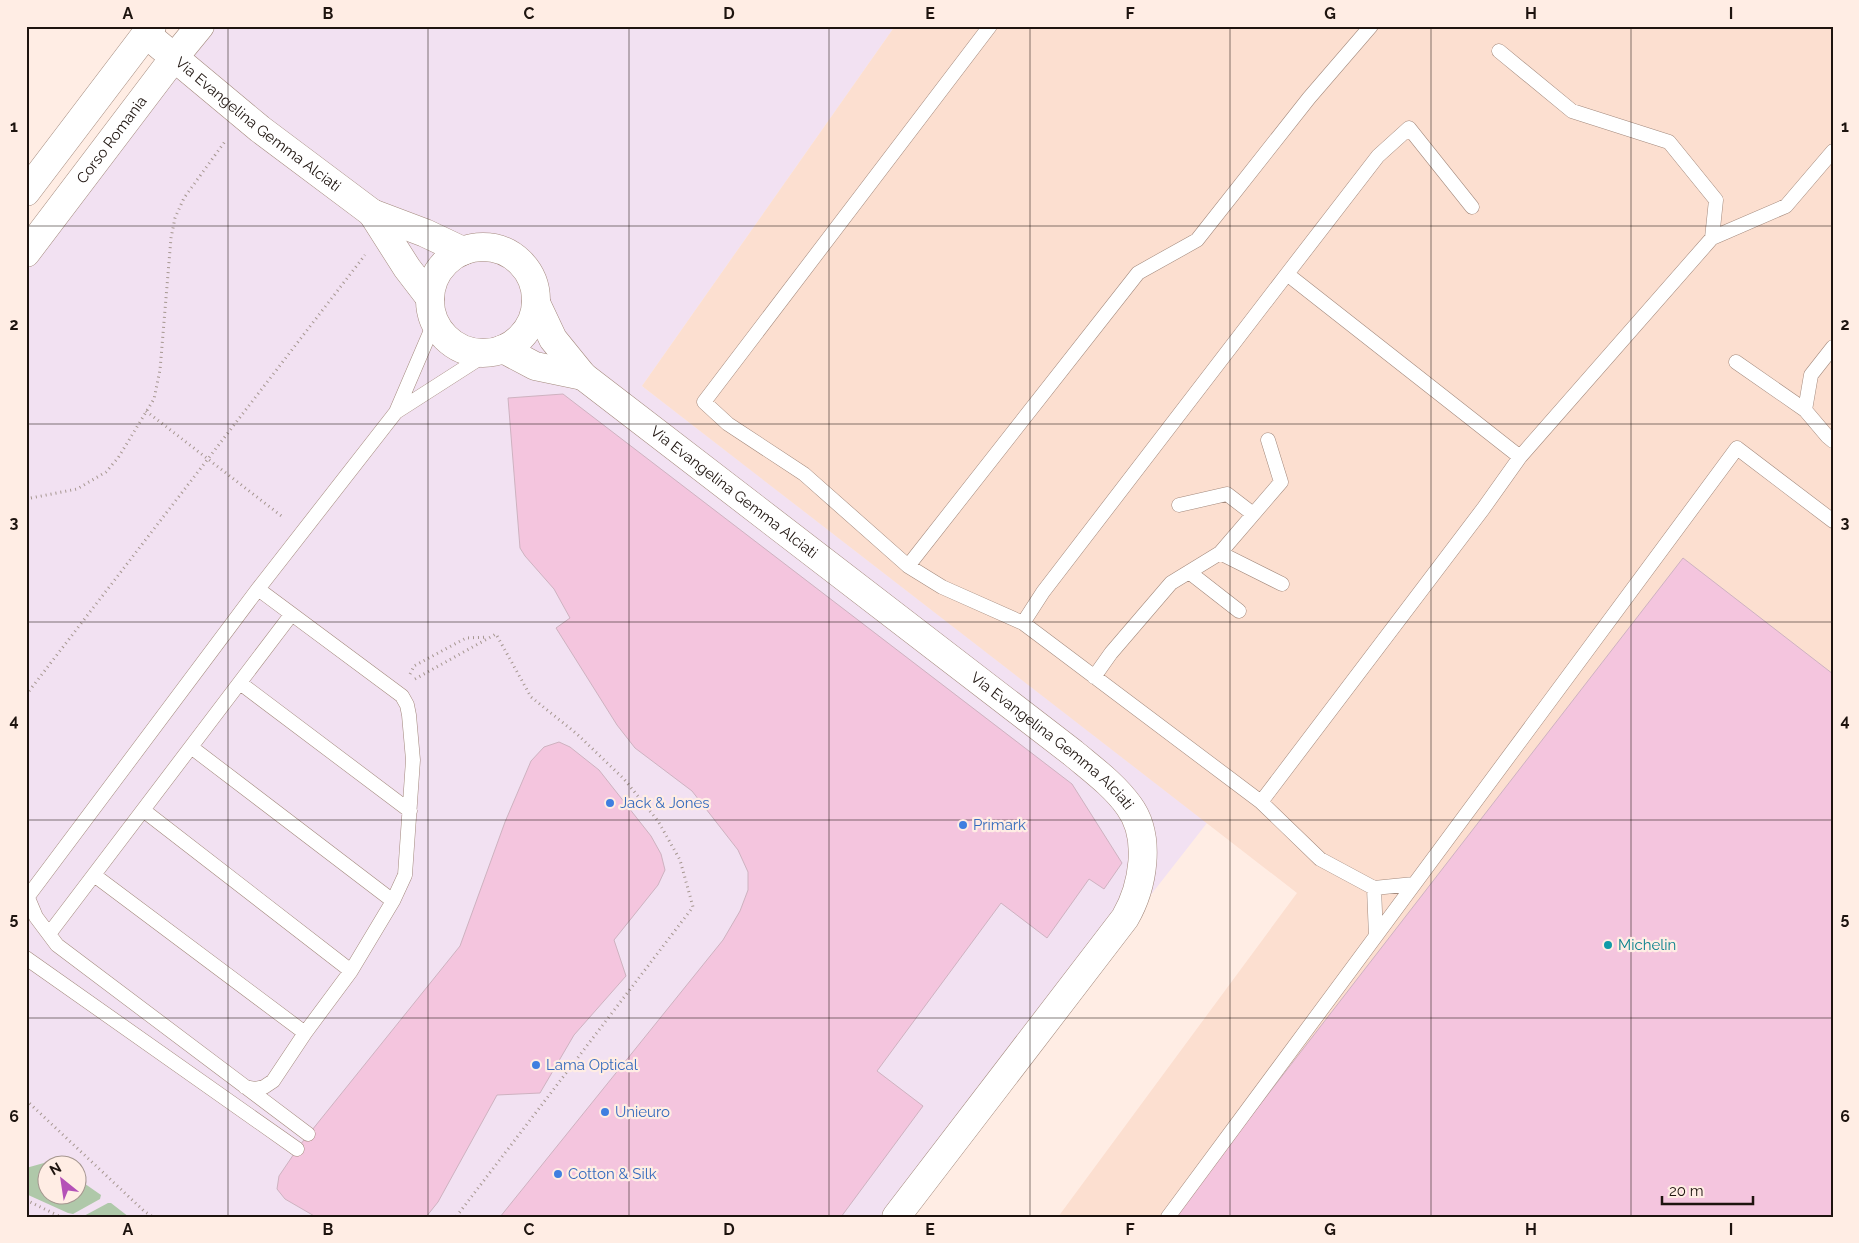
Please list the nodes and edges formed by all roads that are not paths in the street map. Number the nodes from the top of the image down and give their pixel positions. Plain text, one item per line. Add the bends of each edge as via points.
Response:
1 (200, 26) edge
2 (990, 26) edge
3 (1371, 26) edge
4 (149, 30) edge
5 (1499, 51) dead end
6 (173, 59) junction
7 (1833, 151) edge
8 (26, 192) edge
9 (1472, 207) dead end
10 (378, 222) junction
11 (1712, 238) junction
12 (463, 251) junction
13 (26, 253) edge
14 (1287, 274) junction
15 (536, 303) junction
16 (432, 309) junction
17 (1833, 347) edge
18 (495, 351) junction
19 (1736, 362) dead end
20 (583, 376) junction
21 (1805, 410) junction
22 (396, 412) junction
23 (1268, 440) dead end
24 (1833, 441) edge
25 (1520, 457) junction
26 (1179, 504) dead end
27 (1253, 514) junction
28 (1833, 522) edge
29 (1220, 553) junction
30 (908, 566) junction
31 (1189, 572) junction
32 (1282, 584) dead end
33 (258, 589) junction
34 (1239, 611) dead end
35 (291, 616) junction
36 (1023, 623) junction
37 (1094, 677) junction
38 (240, 683) junction
39 (191, 747) junction
40 (1261, 802) junction
41 (143, 810) junction
42 (410, 811) junction
43 (94, 875) junction
44 (1414, 884) junction
45 (1374, 888) junction
46 (27, 899) edge
47 (393, 901) junction
48 (49, 934) junction
49 (1376, 936) junction
50 (26, 958) edge
51 (351, 972) junction
52 (305, 1033) junction
53 (245, 1087) junction
54 (308, 1134) dead end
55 (297, 1149) dead end
56 (896, 1217) edge
57 (1168, 1217) edge

1 - 6 street, Corso Romania
2 - 30 lane via 704,402 728,424 804,474
3 - 30 lane via 1309,98 1197,240 1138,273
4 - 6 street, Via Evangelina Gemma Alciati
4 - 8 street
5 - 11 lane via 1572,111 1669,142 1716,200
6 - 10 street, Via Evangelina Gemma Alciati
6 - 13 street, Corso Romania
7 - 11 lane via 1786,206
9 - 14 lane via 1409,128 1378,156
10 - 12 street, Via Evangelina Gemma Alciati via 425,233
10 - 16 street, Via Evangelina Gemma Alciati
11 - 25 lane
12 - 15 street via 493,248 520,262 529,274
12 - 16 street via 440,270 433,284
14 - 25 lane
14 - 36 lane via 1042,592
15 - 18 street via 526,331 516,342
15 - 20 street, Via Evangelina Gemma Alciati via 553,340
16 - 18 street via 437,327 459,348 473,352
16 - 22 lane
17 - 21 lane via 1812,375
18 - 20 street, Via Evangelina Gemma Alciati via 535,366
18 - 22 lane
19 - 21 lane
20 - 56 street, Via Evangelina Gemma Alciati via 1073,753 1106,780 1130,806 1140,827 1142,873 1138,892 1125,918
21 - 24 lane
22 - 33 lane
23 - 27 lane via 1281,482
25 - 40 lane
26 - 27 lane via 1227,494
27 - 29 lane
28 - 44 lane via 1737,448
29 - 31 lane
29 - 32 lane
30 - 36 lane via 942,587
31 - 34 lane
31 - 37 lane via 1171,583
33 - 35 lane
33 - 46 lane
35 - 38 lane
35 - 42 lane via 402,696 409,716 413,760
36 - 37 lane
37 - 40 lane
38 - 39 lane
38 - 42 lane
39 - 41 lane
39 - 47 lane
40 - 45 lane via 1320,859
41 - 43 lane
41 - 51 lane
42 - 47 lane via 405,875
43 - 48 lane
43 - 52 lane
44 - 45 lane
44 - 49 lane
45 - 49 lane
46 - 48 lane
47 - 51 lane
48 - 53 lane via 57,944
49 - 57 lane
50 - 55 lane
51 - 52 lane
52 - 53 lane via 274,1081 255,1089
53 - 54 lane

